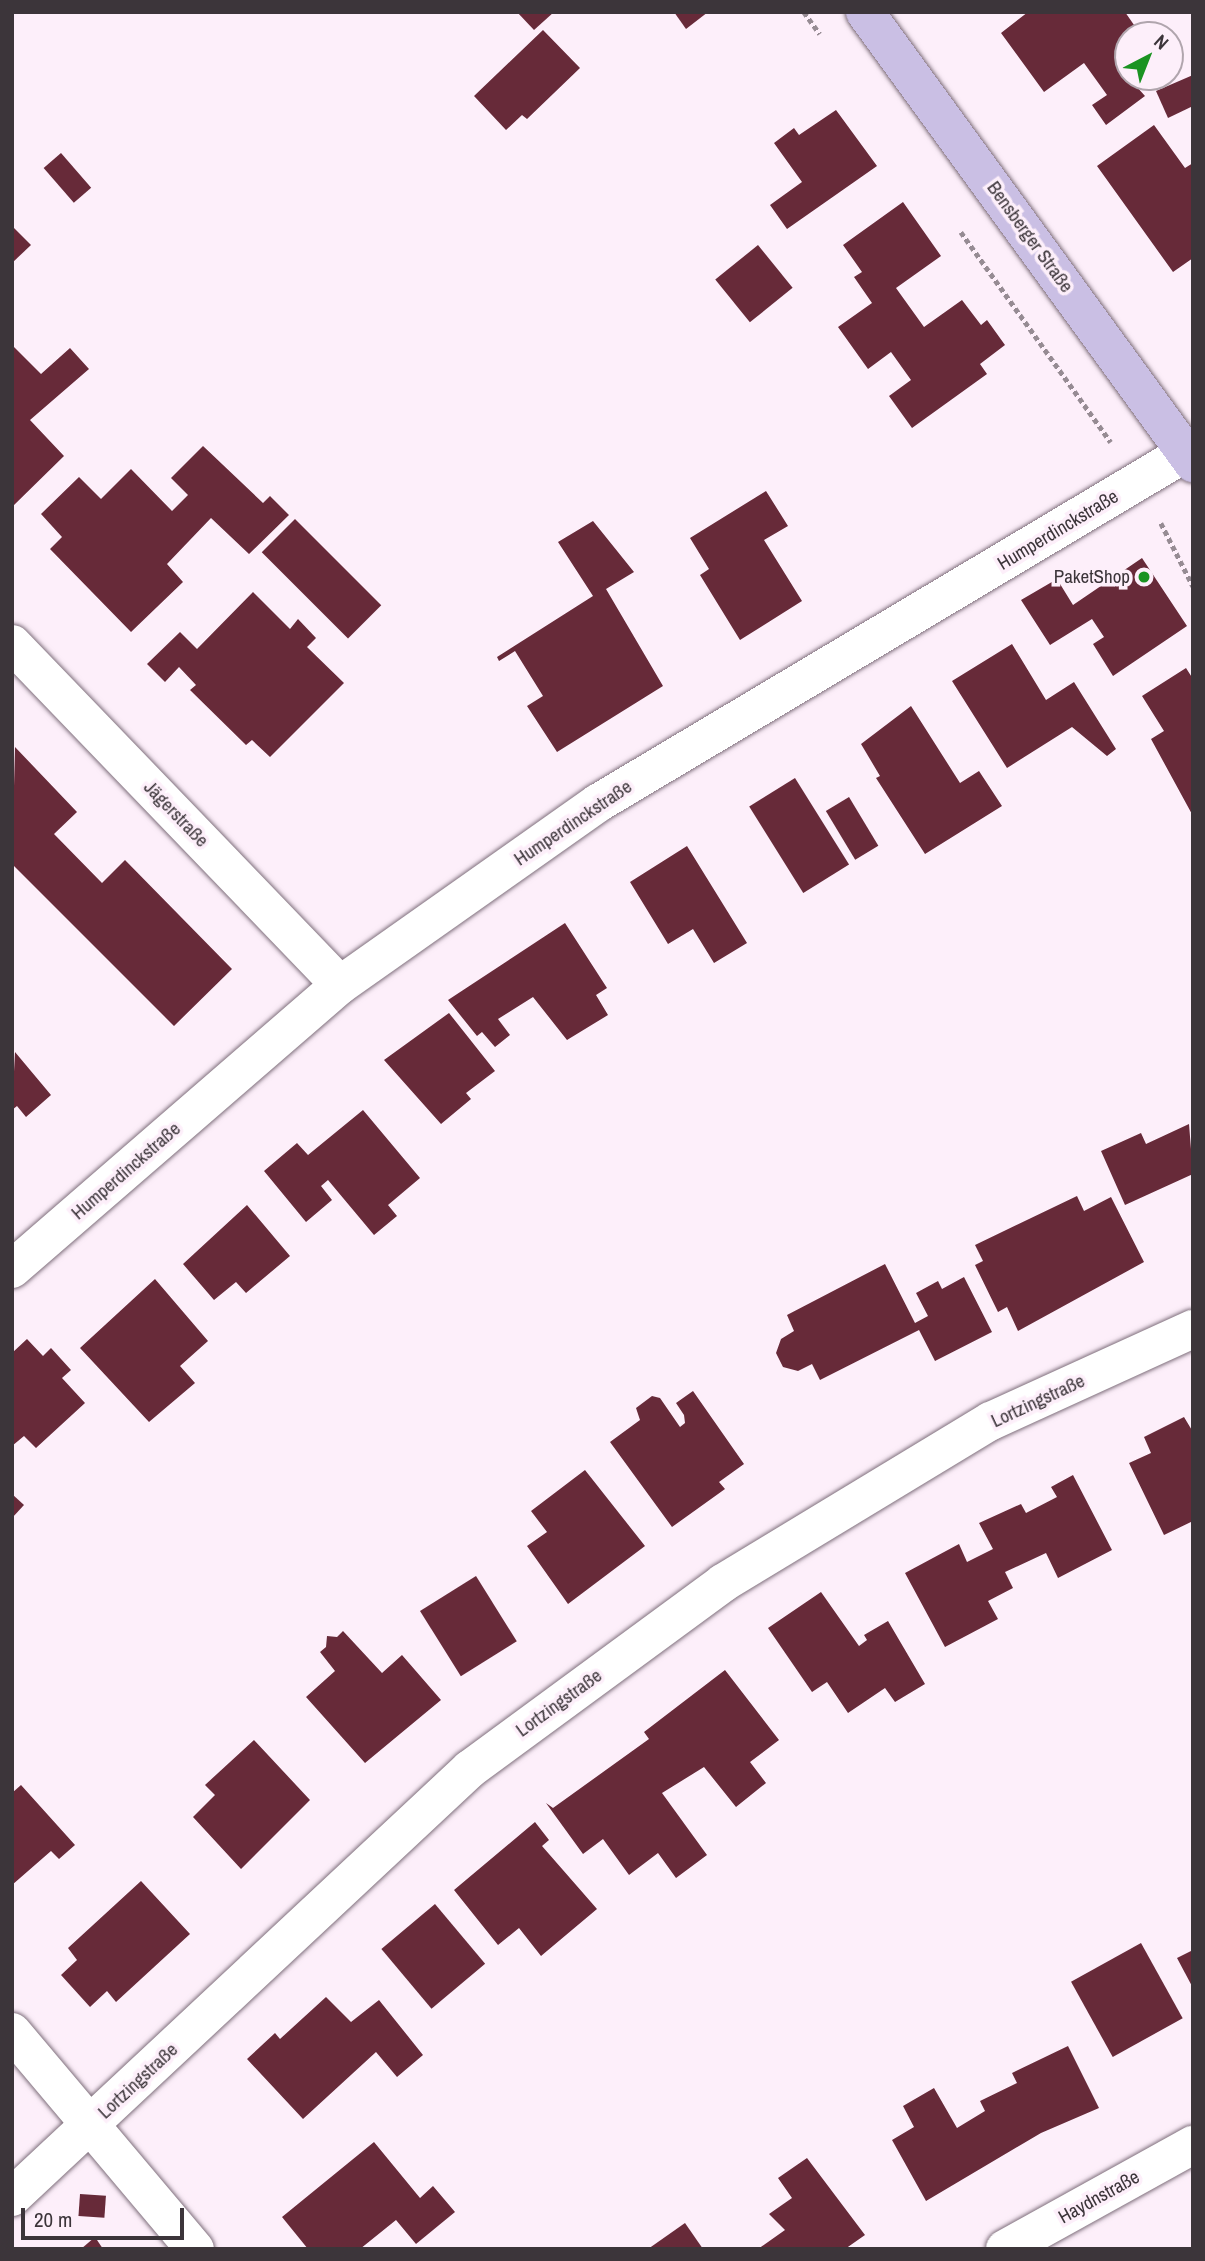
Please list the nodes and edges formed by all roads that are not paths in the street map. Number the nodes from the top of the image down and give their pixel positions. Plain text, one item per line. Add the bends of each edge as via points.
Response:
1 (865, 12) edge
2 (1190, 458) edge
3 (12, 644) edge
4 (340, 985) junction
5 (12, 1269) edge
6 (1193, 1329) edge
7 (12, 2032) edge
8 (92, 2125) junction
9 (1193, 2145) edge
10 (12, 2197) edge
11 (195, 2249) edge
12 (1005, 2249) edge

1 - 2 main road, Bensberger Straße
2 - 4 street, Humperdinckstraße via 1139,482 598,803
3 - 4 street, Jägerstraße
4 - 5 street, Humperdinckstraße
6 - 8 street, Lortzingstraße via 992,1421 723,1583 470,1769
7 - 8 street
8 - 10 street, Lortzingstraße
8 - 11 street
9 - 12 street, Haydnstraße

